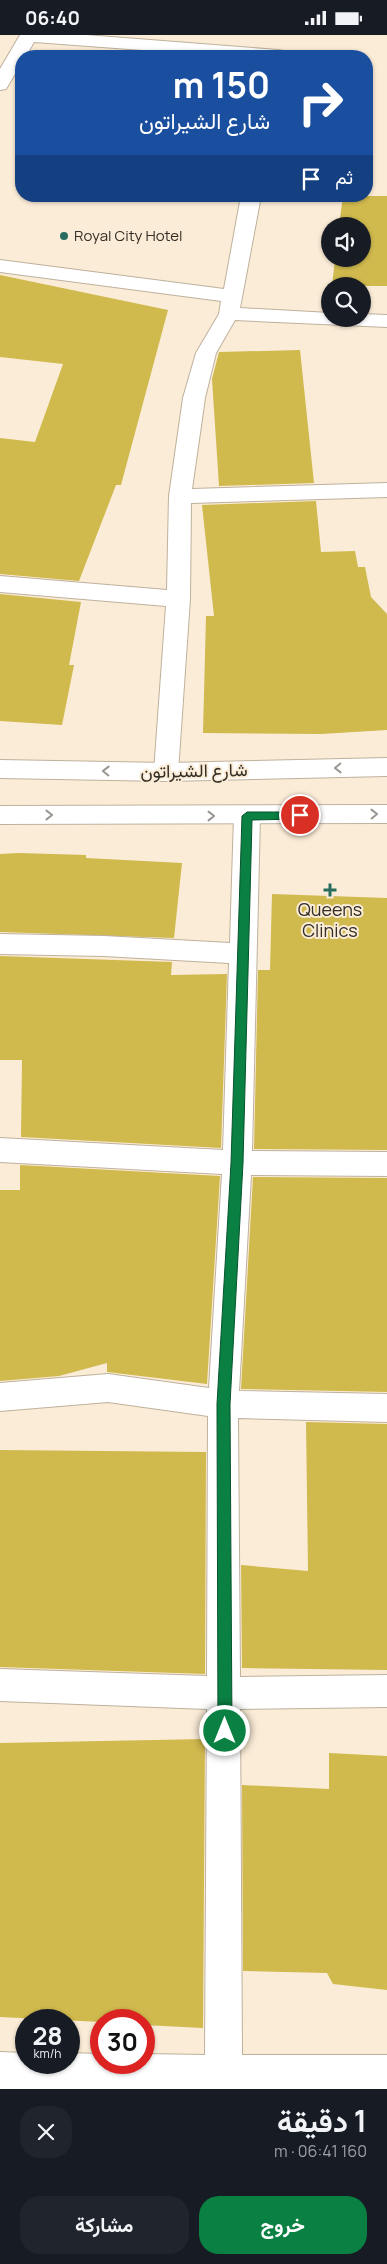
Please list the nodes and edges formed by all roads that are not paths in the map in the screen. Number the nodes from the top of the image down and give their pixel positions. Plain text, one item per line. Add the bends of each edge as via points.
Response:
1 (29, 35) edge
2 (282, 35) edge
3 (20, 50) edge
4 (207, 50) edge
5 (279, 50) edge
6 (15, 59) edge
7 (0, 85) edge
8 (250, 202) edge
9 (0, 266) edge
10 (231, 305) junction
11 (321, 318) edge
12 (371, 320) edge
13 (387, 321) edge
14 (387, 490) edge
15 (180, 496) junction
16 (0, 584) edge
17 (178, 599) junction
18 (387, 767) edge
19 (0, 769) edge
20 (166, 772) junction
21 (387, 814) edge
22 (0, 815) edge
23 (247, 816) junction
24 (0, 944) edge
25 (244, 954) junction
26 (0, 1149) edge
27 (237, 1163) junction
28 (387, 1164) edge
29 (0, 1397) edge
30 (223, 1404) junction
31 (387, 1408) edge
32 (0, 1685) edge
33 (387, 1691) edge
34 (225, 1693) junction
35 (0, 2071) edge
36 (387, 2074) edge
37 (224, 2082) edge

1 - 3 street
1 - 4 street
2 - 5 street
6 - 7 street
8 - 10 street
9 - 10 street
10 - 11 street
10 - 15 street via 206,353 194,398
12 - 13 street
14 - 15 street
15 - 17 street
16 - 17 street
17 - 20 street
18 -> 20 street, شارع الشيراتون
20 -> 19 street, شارع الشيراتون
23 -> 21 street
22 -> 23 street
23 - 25 street
24 - 25 street via 104,945
25 - 27 street
26 - 27 street
27 - 28 street
27 - 30 street
29 - 30 street via 108,1388
30 - 31 street
30 - 34 street
32 - 34 street
33 - 34 street
34 - 37 street
35 - 37 street
36 - 37 street

